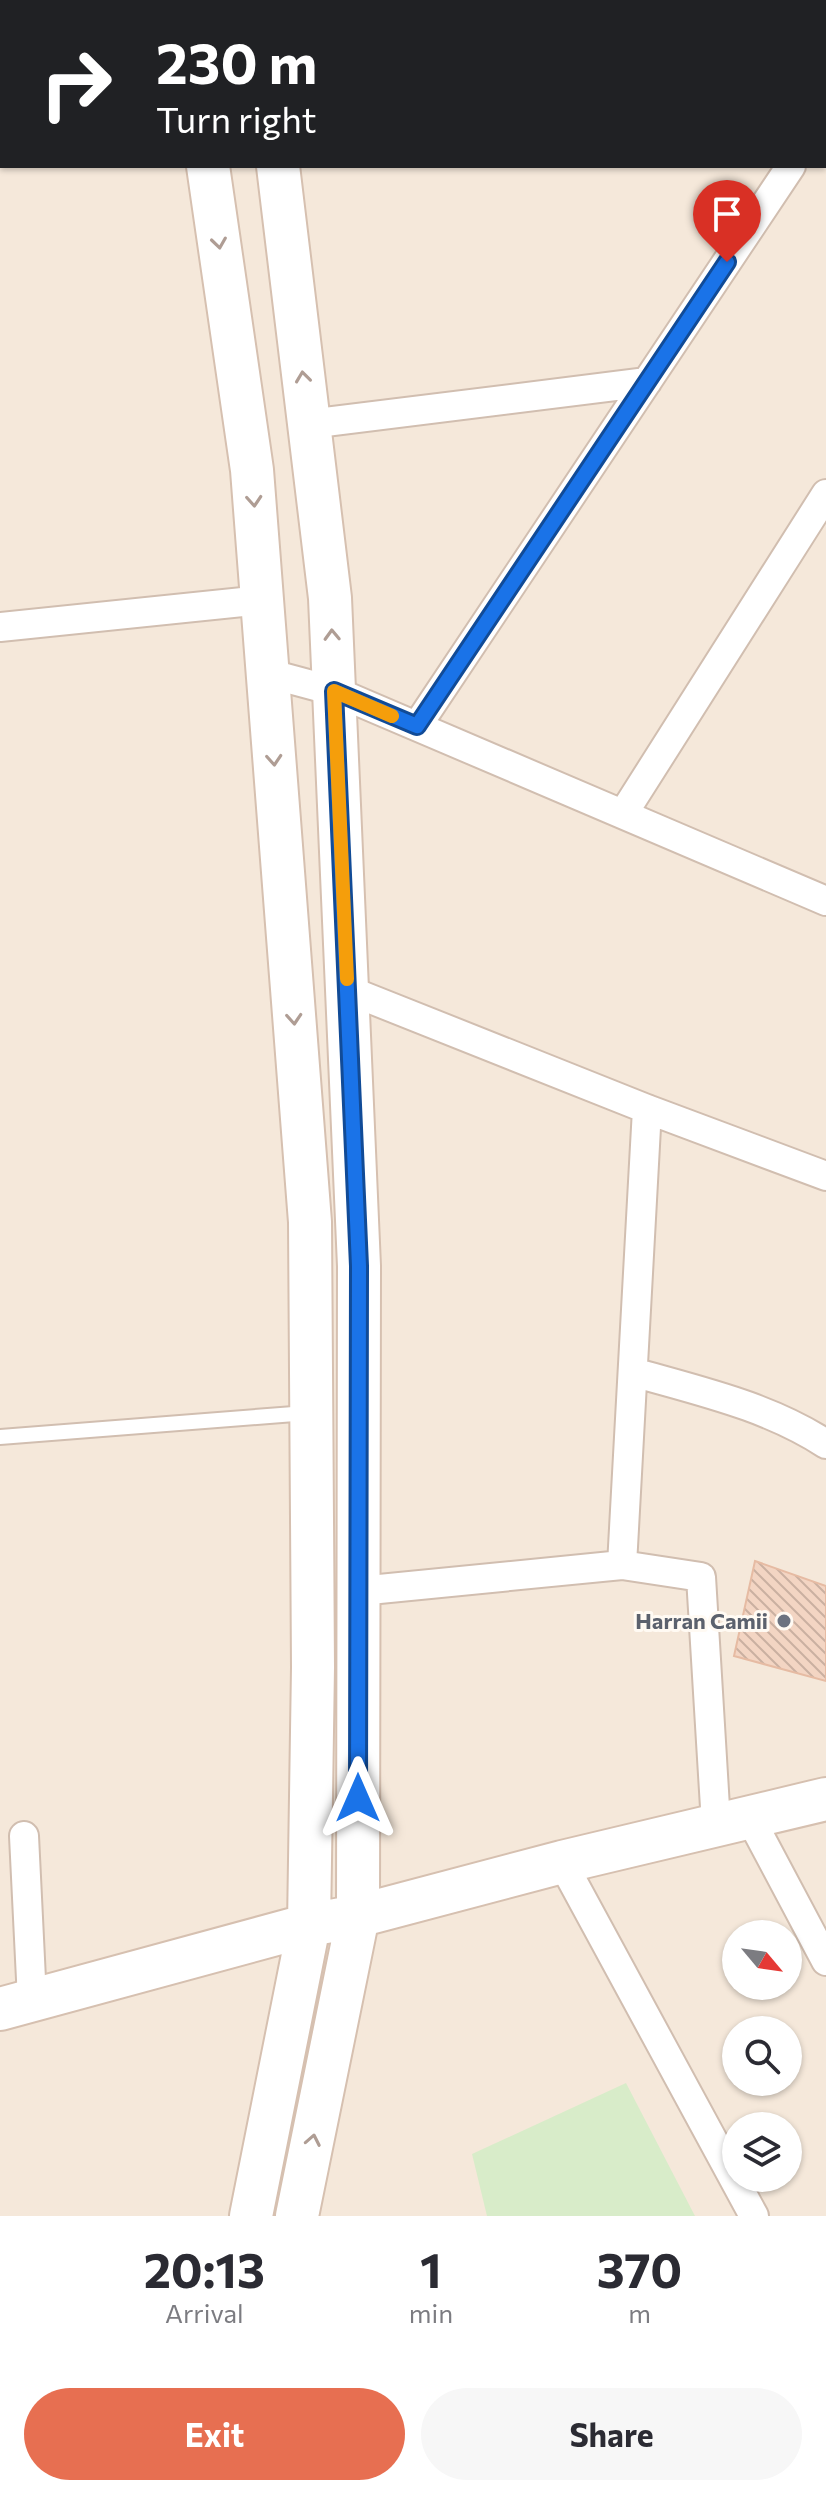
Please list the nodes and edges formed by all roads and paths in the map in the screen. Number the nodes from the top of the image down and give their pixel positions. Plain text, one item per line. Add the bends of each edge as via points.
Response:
1 (208, 168) edge
2 (278, 168) edge
3 (790, 168) edge
4 (647, 382) junction
5 (309, 424) junction
6 (826, 494) edge
7 (262, 600) junction
8 (0, 627) edge
9 (267, 673) junction
10 (334, 691) junction
11 (417, 726) junction
12 (623, 814) junction
13 (826, 901) edge
14 (348, 990) junction
15 (647, 1109) junction
16 (826, 1176) edge
17 (633, 1372) junction
18 (311, 1413) junction
19 (0, 1437) edge
20 (826, 1444) edge
21 (622, 1565) junction
22 (359, 1591) junction
23 (826, 1799) edge
24 (733, 1820) junction
25 (24, 1836) dead end
26 (562, 1862) junction
27 (358, 1916) junction
28 (309, 1925) junction
29 (826, 1961) edge
30 (16, 2005) edge
31 (251, 2216) edge
32 (297, 2216) edge
33 (754, 2216) edge

1 -> 7 main road via 252,470
5 -> 2 main road
3 - 4 street
4 - 5 street
4 - 11 street
10 -> 5 main road via 330,598
6 - 12 street
7 - 8 street
7 - 9 main road
9 - 10 street
9 -> 18 main road via 310,1222
10 - 11 street
10 - 14 main road
11 - 12 street
12 - 13 street
14 - 15 street
14 - 22 main road via 359,1266
15 - 16 street
15 - 17 street
17 - 20 street via 734,1401 802,1428
17 - 21 street
18 - 19 lane
18 - 28 main road
21 - 22 street
21 - 24 street via 701,1577
22 - 27 main road
23 - 24 main road
24 - 26 main road
24 - 29 street
25 - 30 street
26 - 27 main road
26 - 33 street
27 - 28 main road
32 -> 27 main road
28 - 30 main road
28 - 31 main road

